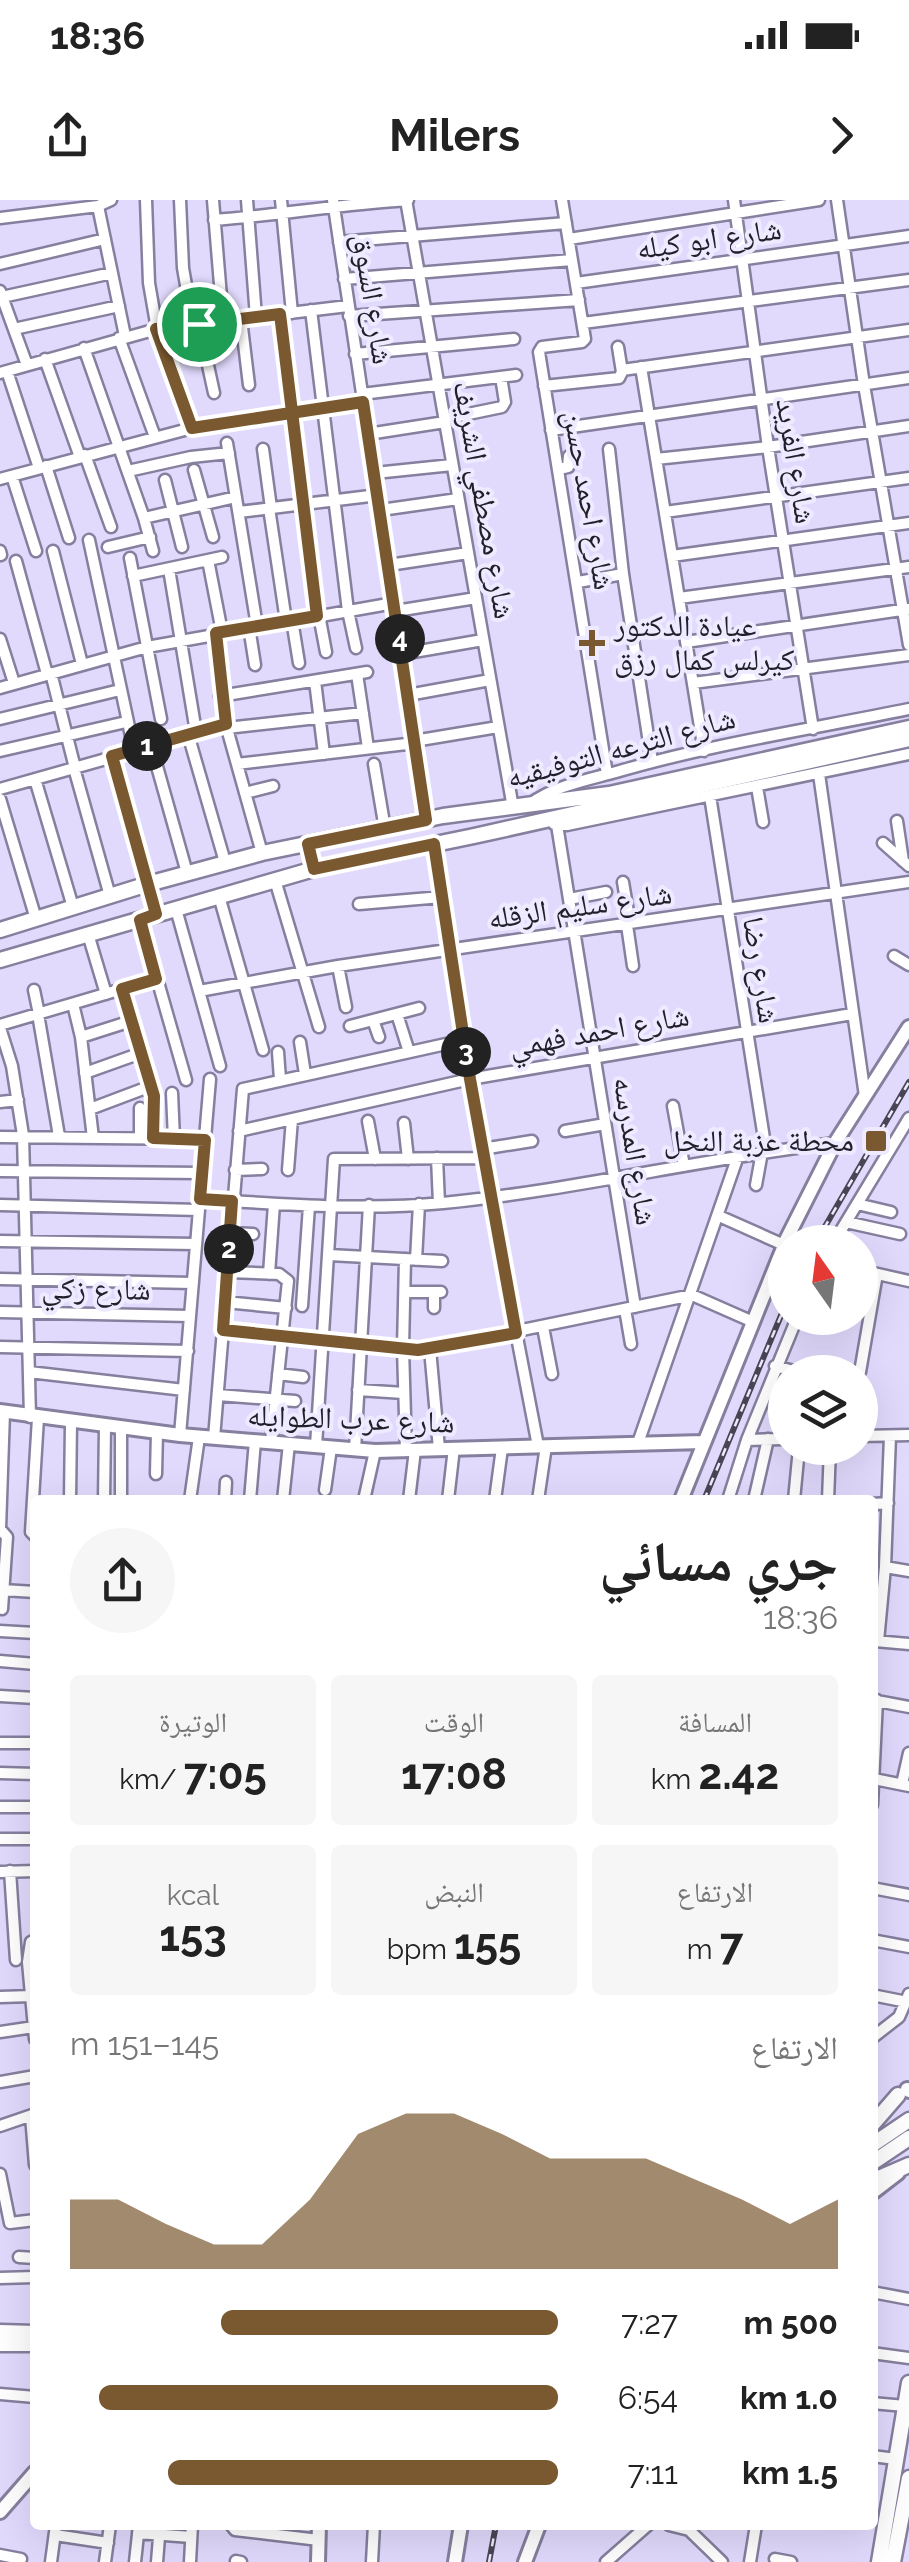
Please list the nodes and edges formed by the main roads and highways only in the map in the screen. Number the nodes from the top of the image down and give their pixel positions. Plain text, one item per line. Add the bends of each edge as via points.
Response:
1 (909, 728) edge
2 (909, 739) edge
3 (308, 844) junction
4 (314, 869) junction
5 (148, 884) junction
6 (156, 914) junction
7 (0, 930) edge
8 (0, 960) edge
9 (906, 2091) edge
10 (878, 2119) edge
11 (909, 2120) edge
12 (909, 2138) edge
13 (878, 2141) edge
14 (878, 2159) edge
15 (909, 2165) edge
16 (878, 2178) edge
17 (0, 2332) edge
18 (30, 2334) edge
19 (0, 2344) edge
20 (30, 2344) edge
21 (909, 2383) edge
22 (909, 2478) edge
23 (905, 2524) edge
24 (879, 2562) edge
25 (893, 2562) edge

1 - 3 main road, شارع الترعه التوفيقيه via 609,794
2 - 4 main road, شارع الترعه التوفيقيه
3 - 4 main road
3 - 5 main road, شارع الترعه التوفيقيه
4 - 6 main road, شارع الترعه التوفيقيه
5 - 6 main road
5 - 7 main road, شارع الترعه التوفيقيه
6 - 8 main road, شارع الترعه التوفيقيه
9 - 10 main road
11 - 13 main road
12 - 14 main road
15 - 16 main road
17 - 18 main road
19 - 20 main road
21 - 24 main road
22 - 23 main road
23 - 25 main road

